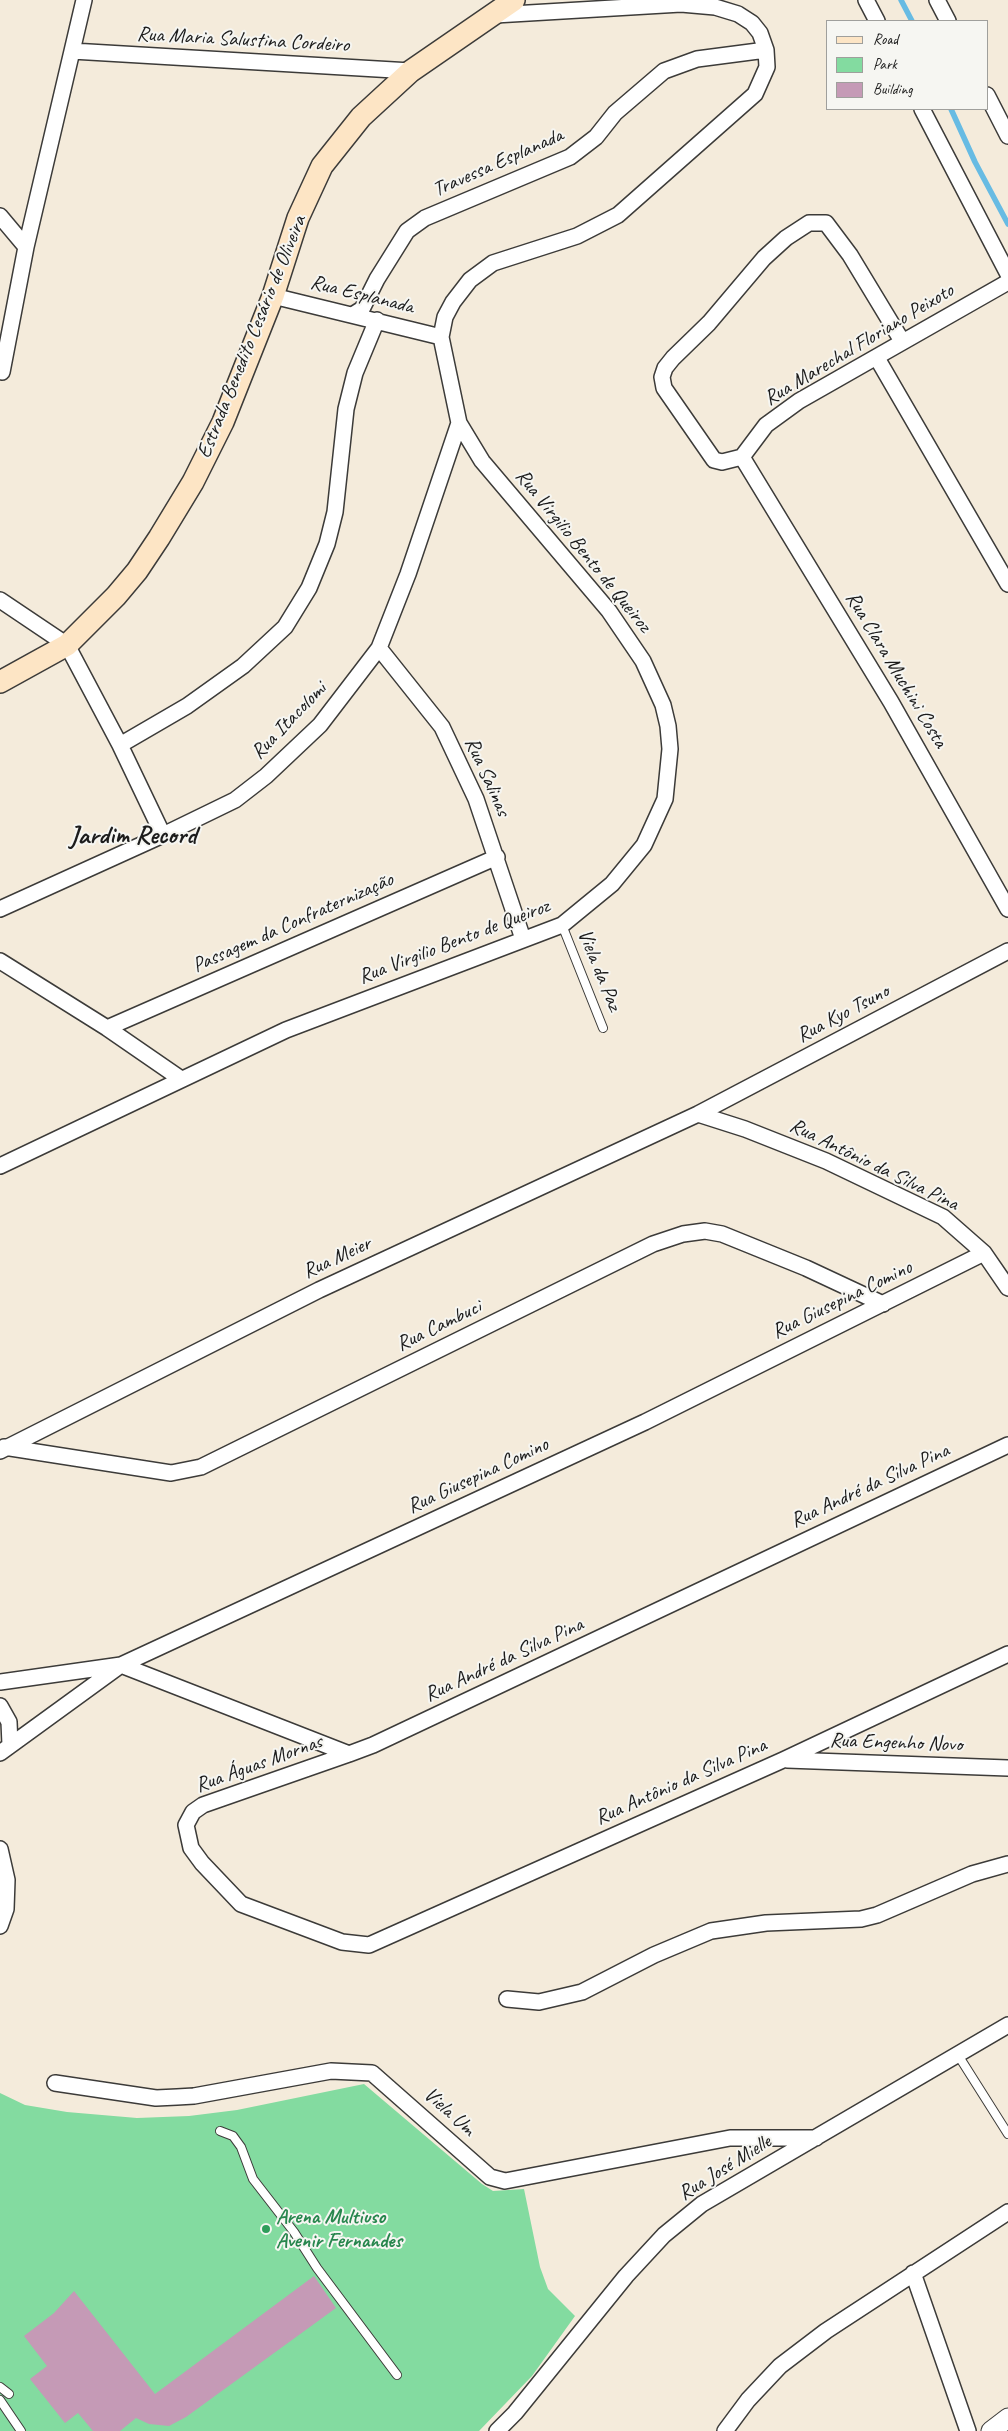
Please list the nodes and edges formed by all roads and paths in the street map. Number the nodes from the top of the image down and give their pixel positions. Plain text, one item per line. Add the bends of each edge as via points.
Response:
1 (84, 0) edge
2 (514, 0) edge
3 (866, 0) edge
4 (937, 0) edge
5 (495, 15) junction
6 (876, 20) edge
7 (947, 20) edge
8 (766, 50) junction
9 (72, 51) junction
10 (412, 71) junction
11 (988, 97) edge
12 (923, 110) edge
13 (1008, 136) edge
14 (0, 216) edge
15 (26, 247) junction
16 (1008, 274) edge
17 (1008, 282) edge
18 (273, 296) junction
19 (354, 314) junction
20 (377, 320) junction
21 (441, 337) junction
22 (902, 341) junction
23 (877, 358) junction
24 (2, 372) dead end
25 (459, 423) junction
26 (742, 457) junction
27 (1008, 584) edge
28 (0, 600) edge
29 (67, 645) junction
30 (379, 648) junction
31 (0, 682) edge
32 (120, 745) junction
33 (163, 836) junction
34 (497, 857) junction
35 (1008, 908) edge
36 (0, 909) edge
37 (562, 925) junction
38 (523, 939) junction
39 (1008, 951) edge
40 (0, 961) edge
41 (107, 1028) junction
42 (603, 1028) dead end
43 (181, 1079) junction
44 (698, 1114) junction
45 (0, 1166) edge
46 (984, 1253) junction
47 (1008, 1288) edge
48 (883, 1304) junction
49 (1008, 1444) edge
50 (2, 1448) edge
51 (1008, 1654) edge
52 (121, 1665) junction
53 (0, 1682) edge
54 (0, 1706) edge
55 (5, 1749) edge
56 (349, 1754) junction
57 (783, 1760) junction
58 (1008, 1768) edge
59 (0, 1849) edge
60 (1008, 1864) edge
61 (0, 1926) edge
62 (369, 1945) joint
63 (506, 1999) dead end
64 (1008, 2025) edge
65 (958, 2055) junction
66 (54, 2083) dead end
67 (220, 2131) dead end
68 (1008, 2134) edge
69 (816, 2138) junction
70 (1008, 2212) edge
71 (913, 2273) junction
72 (397, 2375) dead end
73 (0, 2387) edge
74 (9, 2394) dead end
75 (0, 2400) edge
76 (1008, 2418) edge
77 (21, 2431) edge
78 (497, 2431) edge
79 (725, 2431) edge
80 (968, 2431) edge
81 (991, 2431) edge

1 - 9 street
2 - 5 main road, Estrada Benedito Cesário de Oliveira
3 - 6 street
4 - 7 street
5 - 8 street via 681,4 715,7 738,14 752,23
5 - 10 main road, Estrada Benedito Cesário de Oliveira
8 - 19 street, Travessa Esplanada via 697,59 664,71 615,113 596,137 570,157 425,218 407,231 362,309
8 - 21 street, Rua Virgilio Bento de Queiroz via 767,67 755,94 684,157 618,215 577,236 493,263 470,280 445,317
9 - 10 street, Rua Maria Salustina Cordeiro
9 - 15 street
10 - 18 main road, Estrada Benedito Cesário de Oliveira via 361,118 322,166 298,218
11 - 13 street
12 - 16 street
14 - 15 street
15 - 24 street
17 - 22 street, Rua Marechal Floriano Peixoto
18 - 19 street, Rua Esplanada
18 - 29 main road, Estrada Benedito Cesário de Oliveira via 223,422 193,482 137,571
19 - 20 street, Rua Esplanada
20 - 21 street, Rua Esplanada
20 - 32 street via 355,373 346,409 335,512 327,544 309,588 285,627 243,666 187,706
21 - 25 street, Rua Virgilio Bento de Queiroz
22 - 23 street, Rua Marechal Floriano Peixoto
22 - 26 street via 829,226 822,222 810,223 786,238 665,368 662,377 664,388 714,460 722,462
23 - 26 street, Rua Marechal Floriano Peixoto via 782,413 766,425
23 - 27 street
25 - 30 street, Rua Itacolomi via 408,574
25 - 37 street, Rua Virgilio Bento de Queiroz via 482,461 609,611 643,661 663,705 668,726 670,749 665,799 644,845 612,884
26 - 35 street, Rua Clara Muchini Costa via 891,702
28 - 29 street
29 - 31 main road, Estrada Benedito Cesário de Oliveira
29 - 32 street
30 - 33 street, Rua Itacolomi via 320,725 266,776 235,800
30 - 34 street, Rua Salinas via 442,727 476,799
32 - 33 street
33 - 36 street, Rua Itacolomi
34 - 38 street, Rua Salinas
34 - 41 street, Passagem da Confraternização
37 - 38 street, Rua Virgilio Bento de Queiroz
37 - 42 lane, Viela da Paz
38 - 43 street, Rua Virgilio Bento de Queiroz via 286,1030
39 - 44 street, Rua Kyo Tsuno
40 - 41 street
41 - 43 street
43 - 45 street, Rua Virgilio Bento de Queiroz
44 - 46 street, Rua Antônio da Silva Pina via 818,1158 943,1217
44 - 50 street, Rua Meier via 319,1290
46 - 47 street, Rua Antônio da Silva Pina
46 - 48 street, Rua Giusepina Comino
48 - 50 street, Rua Cambuci via 722,1234 705,1231 683,1234 653,1244 200,1468 171,1473
48 - 52 street, Rua Giusepina Comino via 645,1422
49 - 56 street, Rua André da Silva Pina
51 - 57 street, Rua Antônio da Silva Pina
52 - 53 street
52 - 55 street, Rua Giusepina Comino
52 - 56 street
54 - 55 street via 9,1722
56 - 62 street, Rua Águas Mornas via 203,1805 193,1812 186,1825 192,1848 202,1863 241,1904 342,1942
57 - 58 street, Rua Engenho Novo
57 - 62 street, Rua Antônio da Silva Pina
59 - 61 street via 7,1880 6,1909
60 - 63 street via 972,1874 877,1915 861,1919 766,1923 711,1931 654,1955 582,1992 539,2002
64 - 65 street, Rua José Mielle
65 - 68 lane
65 - 69 street, Rua José Mielle
66 - 69 street, Viela Um via 156,2098 194,2096 331,2071 372,2073 490,2177 505,2181 730,2138
67 - 72 lane via 233,2136 241,2147 253,2179
69 - 78 street, Rua José Mielle via 702,2204 664,2235 626,2276 516,2413
70 - 71 street
71 - 79 street via 780,2366
71 - 80 street
73 - 74 lane
75 - 77 lane
76 - 81 street

